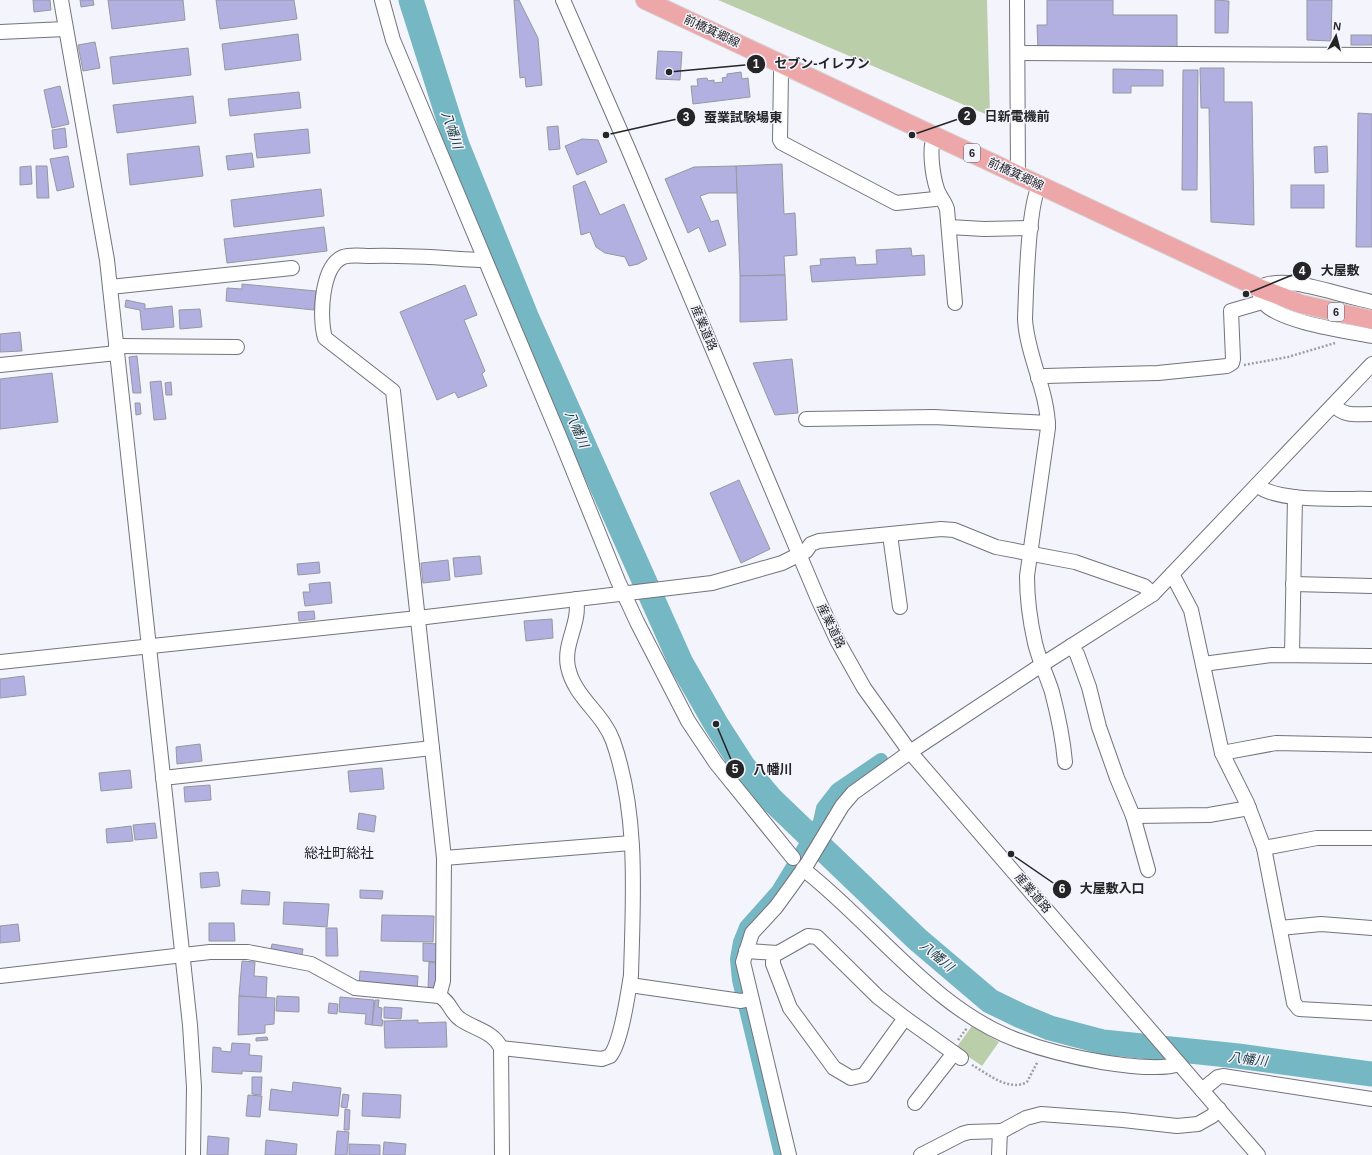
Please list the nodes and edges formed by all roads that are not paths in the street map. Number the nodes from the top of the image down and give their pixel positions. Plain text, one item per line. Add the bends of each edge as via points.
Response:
1 (61, 0) edge
2 (382, 0) edge
3 (563, 0) edge
4 (645, 0) edge
5 (1017, 0) edge
6 (65, 29) junction
7 (0, 32) edge
8 (1018, 53) junction
9 (1372, 56) edge
10 (784, 65) junction
11 (934, 135) junction
12 (1018, 175) junction
13 (1040, 184) junction
14 (940, 196) junction
15 (949, 227) junction
16 (1031, 228) junction
17 (484, 258) junction
18 (292, 268) dead end
19 (110, 286) junction
20 (1261, 295) junction
21 (1372, 302) edge
22 (955, 303) dead end
23 (1372, 320) edge
24 (1372, 336) edge
25 (238, 347) dead end
26 (116, 349) junction
27 (1372, 364) edge
28 (0, 365) edge
29 (1038, 378) junction
30 (1334, 404) junction
31 (1372, 414) edge
32 (806, 419) dead end
33 (1048, 423) junction
34 (1257, 485) junction
35 (1295, 497) junction
36 (1372, 499) edge
37 (890, 535) junction
38 (1031, 554) junction
39 (800, 555) junction
40 (1172, 574) junction
41 (1293, 584) junction
42 (1372, 586) edge
43 (626, 593) junction
44 (1153, 594) junction
45 (576, 599) junction
46 (900, 607) dead end
47 (418, 618) junction
48 (150, 646) junction
49 (1071, 646) junction
50 (1292, 655) junction
51 (1372, 656) edge
52 (0, 662) edge
53 (1043, 664) junction
54 (1203, 664) junction
55 (1372, 745) edge
56 (432, 748) junction
57 (910, 752) junction
58 (1222, 753) junction
59 (1065, 762) dead end
60 (164, 778) junction
61 (1249, 808) junction
62 (1133, 816) junction
63 (1372, 838) edge
64 (631, 842) junction
65 (1264, 848) junction
66 (444, 858) junction
67 (793, 858) dead end
68 (805, 866) junction
69 (1148, 870) dead end
70 (1280, 928) junction
71 (1372, 928) edge
72 (746, 951) junction
73 (773, 953) junction
74 (182, 955) junction
75 (0, 976) edge
76 (630, 985) junction
77 (439, 996) junction
78 (751, 999) junction
79 (1372, 1013) edge
80 (905, 1018) junction
81 (501, 1048) junction
82 (1179, 1064) junction
83 (1202, 1090) junction
84 (1372, 1099) edge
85 (915, 1103) dead end
86 (1219, 1109) junction
87 (1000, 1131) junction
88 (194, 1155) edge
89 (502, 1155) edge
90 (789, 1155) edge
91 (921, 1155) edge
92 (999, 1155) edge
93 (1258, 1155) edge

1 - 6 street
2 - 17 street via 392,40
3 - 39 street, 産業道路
4 - 10 main road, 前橋箕郷線 / 6
5 - 8 street
6 - 7 street
6 - 19 street via 103,228
8 - 9 street
8 - 12 street
10 - 11 main road, 前橋箕郷線 / 6
10 - 14 street via 781,72 782,143 896,202 935,199
11 - 12 main road, 前橋箕郷線 / 6
11 - 14 street via 931,144 935,181
12 - 13 main road, 前橋箕郷線 / 6
13 - 16 street via 1035,193
13 - 20 main road, 前橋箕郷線 / 6
14 - 15 street via 946,205
15 - 16 street
15 - 22 street
16 - 29 street via 1024,319
17 - 43 street
17 - 47 street via 480,260 417,255 346,256 332,266 326,281 322,315 325,338 393,391
18 - 19 street
19 - 26 street
20 - 21 street via 1265,284 1279,282
20 - 23 main road, 前橋箕郷線 / 6
20 - 24 street via 1275,312
20 - 29 street via 1231,311 1232,363 1227,366 1158,373
25 - 26 street
26 - 28 street
26 - 48 street
27 - 30 street
29 - 33 street
30 - 31 street via 1345,414
30 - 34 street
32 - 33 street via 934,417
33 - 38 street
34 - 35 street via 1267,492
34 - 40 street
35 - 36 street
35 - 41 street
37 - 38 street via 941,529 954,530 996,547
37 - 39 street via 819,541 811,544
37 - 46 street
38 - 44 street via 1083,565 1144,586
38 - 53 street via 1027,576 1030,618 1035,645
39 - 43 street via 782,563 712,583
39 - 57 street, 産業道路 via 850,664 882,715
40 - 44 street
40 - 54 street via 1189,604
41 - 42 street
41 - 50 street
43 - 45 street
43 - 67 street via 688,721 716,763
44 - 49 street
45 - 47 street
45 - 64 street via 578,613 569,644 568,666 574,686 609,731 619,757 626,789
47 - 48 street
47 - 56 street
48 - 52 street
48 - 60 street
49 - 53 street
49 - 62 street via 1078,654 1099,727
50 - 51 street
50 - 54 street via 1261,656
53 - 57 street
53 - 59 street via 1052,693
54 - 58 street
55 - 58 street via 1276,743
56 - 60 street
56 - 66 street
57 - 68 street via 853,793 842,806
57 - 82 street, 産業道路
58 - 61 street
60 - 74 street
61 - 62 street via 1209,815
61 - 65 street
62 - 69 street
63 - 65 street via 1317,838
64 - 66 street
64 - 76 street
65 - 70 street
66 - 77 street via 443,981
68 - 72 street via 776,907 752,933
68 - 82 street via 932,988 975,1018 1016,1040 1066,1055 1117,1065 1161,1068
70 - 71 street via 1321,924
70 - 79 street via 1294,1003 1299,1009
72 - 73 street
72 - 78 street via 743,962
73 - 80 street via 781,952 808,936 820,939 878,997
73 - 80 street via 773,964 790,1008 834,1068 851,1078 864,1075
74 - 75 street
74 - 77 street via 225,950 248,952 310,964 355,988
74 - 88 street via 194,1087
76 - 78 street via 741,1001
76 - 81 street via 616,1046 610,1056 602,1059
77 - 81 street via 448,1002 460,1019 495,1038
78 - 90 street
80 - 85 street via 955,1054
81 - 89 street
82 - 83 street, 産業道路
83 - 84 street via 1222,1076
83 - 86 street, 産業道路
86 - 87 street via 1206,1121 1177,1126 1047,1114 1026,1118
86 - 93 street, 産業道路
87 - 91 street via 962,1134
87 - 92 street

